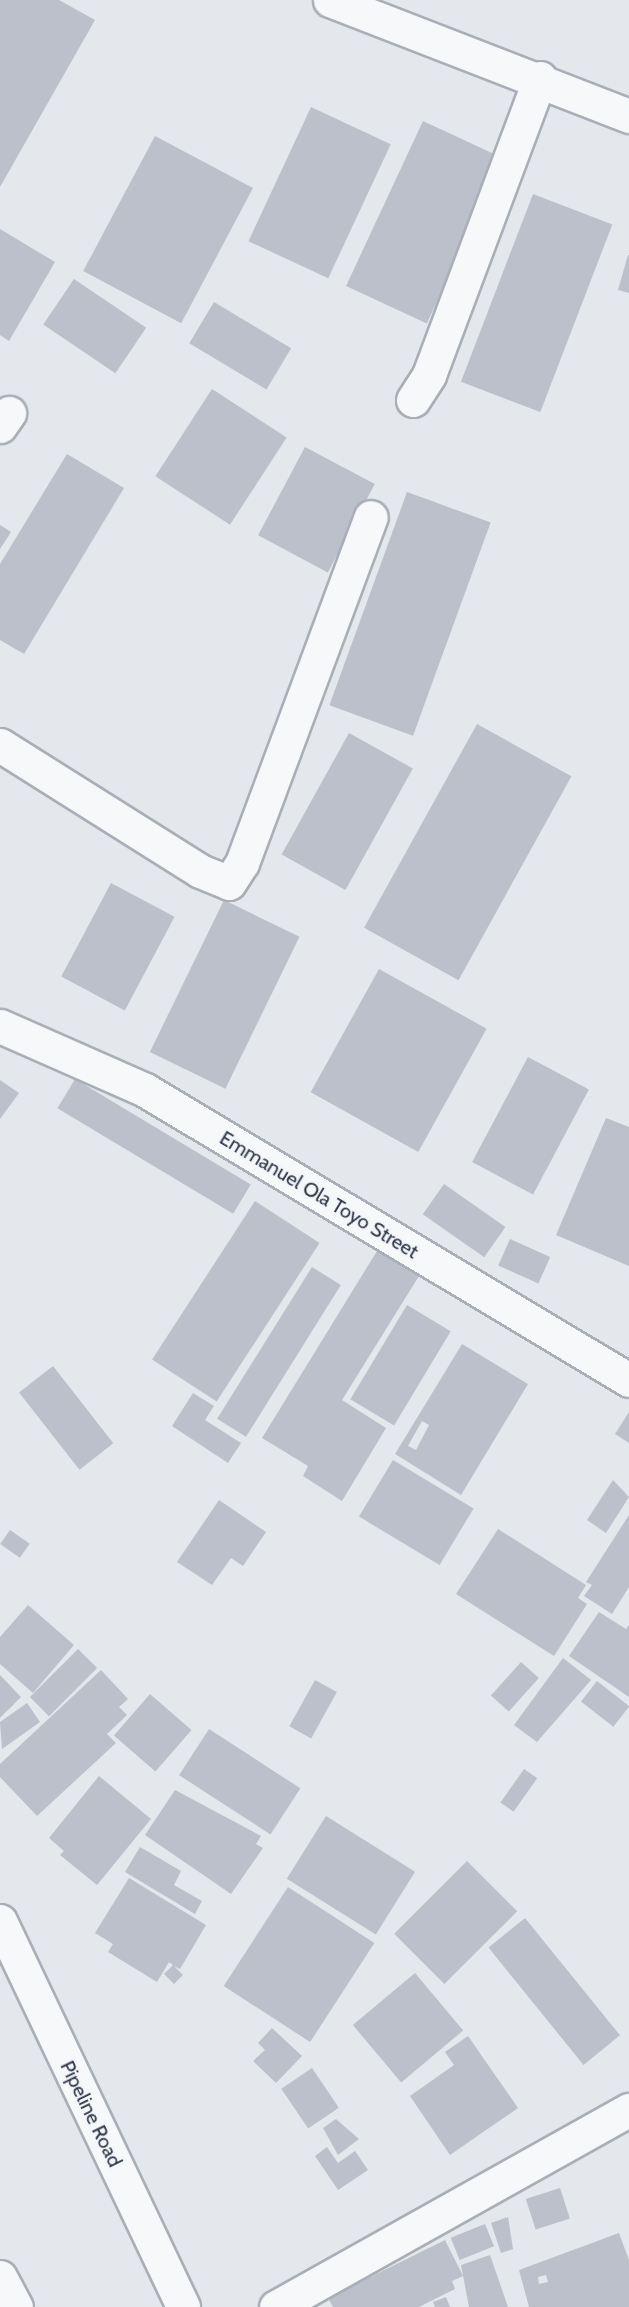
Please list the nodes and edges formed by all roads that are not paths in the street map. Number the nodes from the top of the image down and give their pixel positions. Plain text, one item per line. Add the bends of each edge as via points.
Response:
1 (330, 0) edge
2 (540, 78) junction
3 (629, 116) edge
4 (413, 400) dead end
5 (371, 517) dead end
6 (0, 745) edge
7 (0, 1026) edge
8 (629, 1380) edge
9 (0, 1921) edge
10 (626, 2122) edge
11 (0, 2277) edge
12 (16, 2307) edge
13 (183, 2307) edge
14 (276, 2307) edge

1 - 2 street
2 - 3 street
2 - 4 street via 429,375
5 - 6 street via 242,863 229,883 200,871
7 - 8 street, Emmanuel Ola Toyo Street via 145,1090
9 - 13 street, Pipeline Road
10 - 14 street
11 - 12 street

